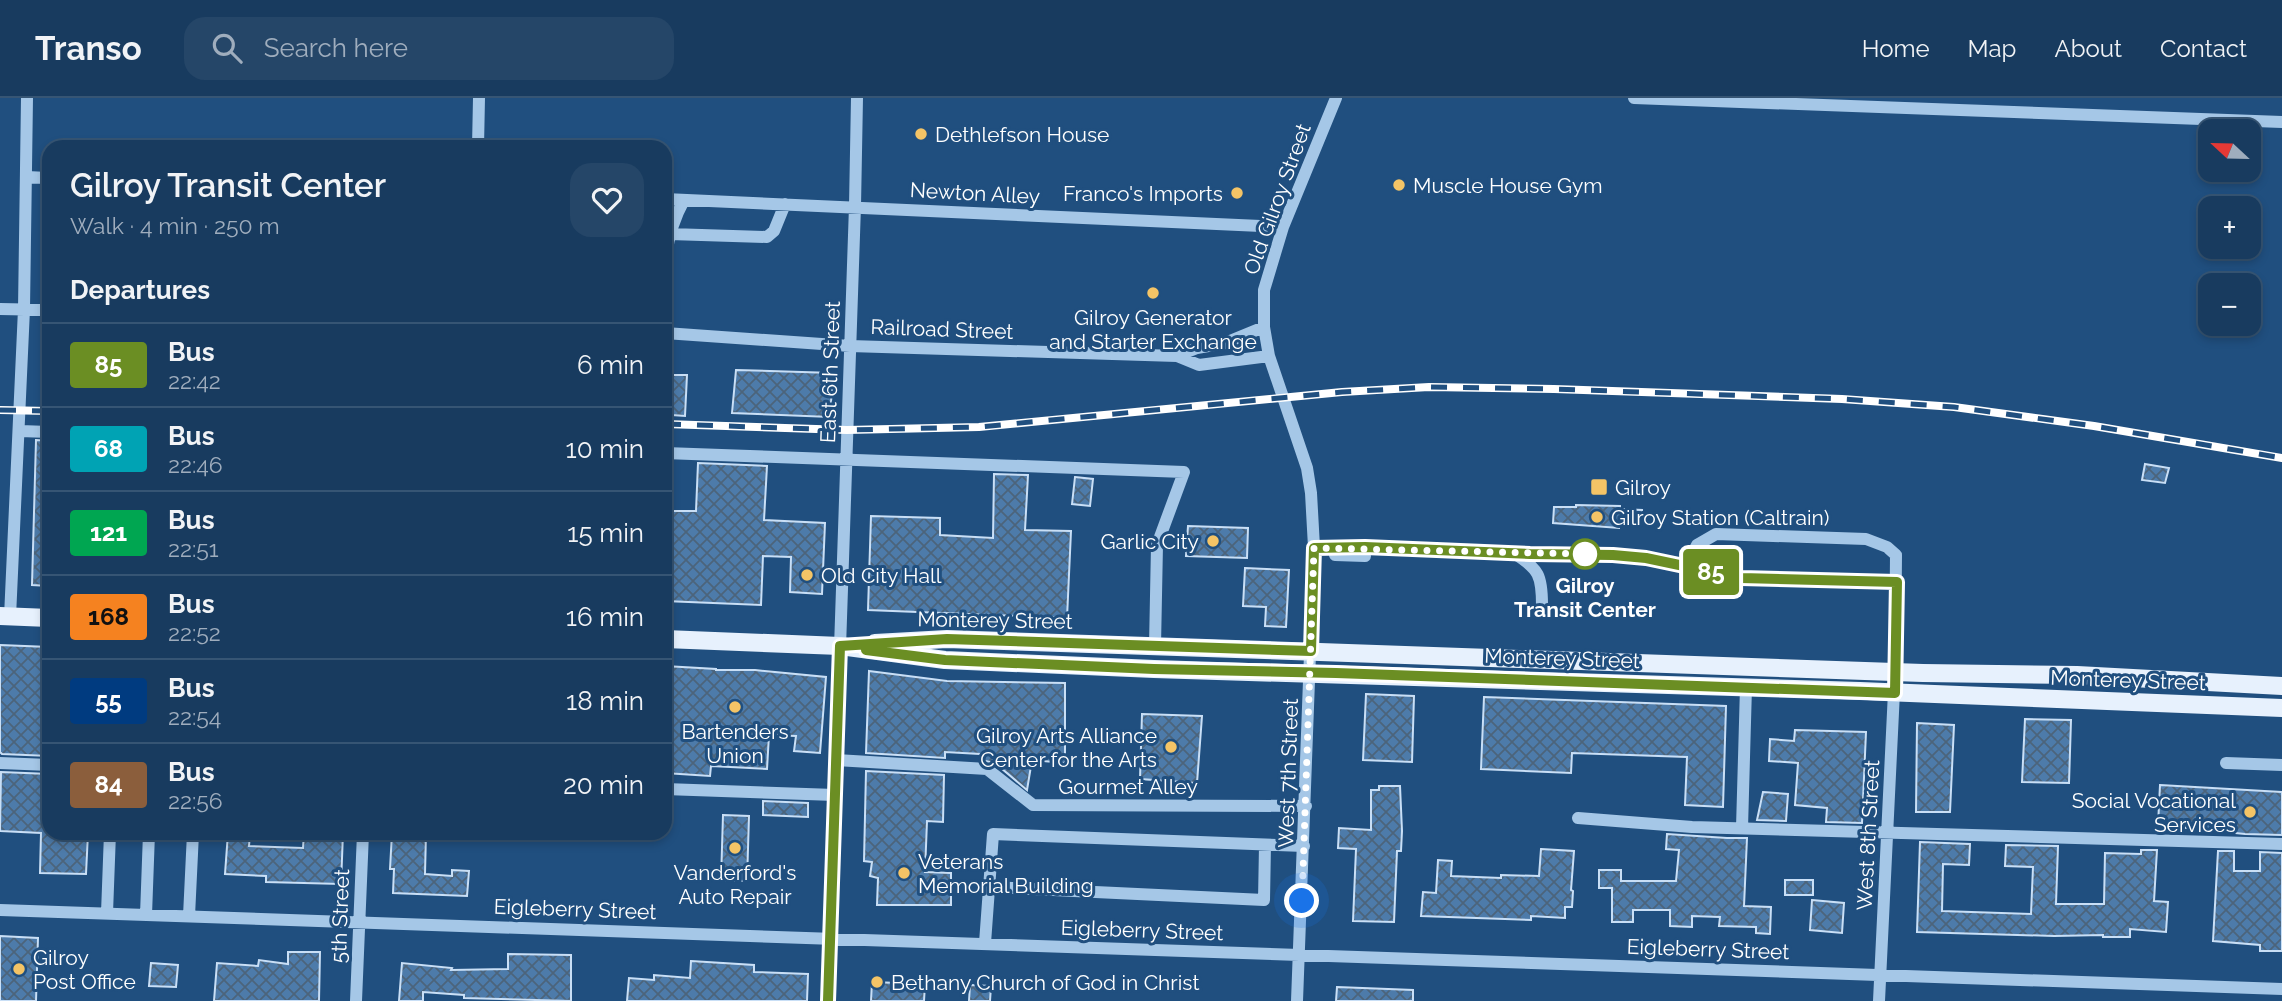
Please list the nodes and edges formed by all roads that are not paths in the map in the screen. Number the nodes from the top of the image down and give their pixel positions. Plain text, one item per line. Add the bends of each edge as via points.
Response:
1 (27, 98) edge
2 (479, 98) edge
3 (857, 98) edge
4 (1336, 98) edge
5 (1634, 98) edge
6 (1838, 102) edge
7 (2282, 122) edge
8 (478, 140) edge
9 (26, 177) junction
10 (42, 178) edge
11 (672, 199) edge
12 (684, 200) junction
13 (785, 204) junction
14 (855, 206) junction
15 (1283, 227) junction
16 (672, 228) edge
17 (672, 234) edge
18 (0, 309) edge
19 (24, 309) junction
20 (42, 310) edge
21 (1264, 327) junction
22 (672, 333) edge
23 (849, 346) junction
24 (1177, 356) junction
25 (1269, 356) junction
26 (20, 431) junction
27 (42, 432) edge
28 (672, 453) edge
29 (846, 461) junction
30 (1314, 551) junction
31 (1514, 554) junction
32 (1686, 566) junction
33 (1897, 582) junction
34 (1542, 605) dead end
35 (5, 617) edge
36 (42, 618) edge
37 (672, 639) edge
38 (840, 646) junction
39 (1155, 646) junction
40 (1311, 651) junction
41 (1895, 671) junction
42 (1311, 672) junction
43 (2282, 685) edge
44 (1746, 687) junction
45 (1895, 693) junction
46 (2282, 708) edge
47 (836, 760) junction
48 (0, 763) edge
49 (2226, 764) dead end
50 (42, 765) edge
51 (2282, 765) edge
52 (672, 789) edge
53 (835, 795) junction
54 (1306, 806) junction
55 (1578, 818) dead end
56 (1742, 828) junction
57 (1887, 832) junction
58 (110, 840) edge
59 (149, 840) edge
60 (193, 840) edge
61 (363, 840) edge
62 (2282, 844) edge
63 (1265, 845) junction
64 (1304, 846) junction
65 (990, 887) junction
66 (0, 909) edge
67 (107, 913) junction
68 (146, 915) junction
69 (189, 916) junction
70 (360, 922) junction
71 (830, 937) junction
72 (985, 943) junction
73 (1299, 955) junction
74 (1880, 974) junction
75 (2282, 989) edge
76 (356, 1001) edge
77 (828, 1001) edge
78 (1297, 1001) edge
79 (1879, 1001) edge

1 - 9 street
2 - 8 street
3 - 14 street, East 6th Street
4 - 15 street, Old Gilroy Street
5 - 6 street
6 - 7 street
9 - 10 street
9 - 19 street
11 - 12 street, Newton Alley
12 - 13 street, Newton Alley
12 - 16 street
13 - 14 street, Newton Alley
13 - 17 street via 767,237
14 - 15 street, Newton Alley
14 - 23 street, East 6th Street
15 - 21 street, Old Gilroy Street via 1264,290
18 - 19 street
19 - 20 street
19 - 26 street
21 - 24 street, Railroad Street
21 - 25 street, Old Gilroy Street
22 - 23 street, Railroad Street
23 - 24 street, Railroad Street
23 - 29 street, East 6th Street
24 - 25 street, Railroad Street via 1199,365
25 - 30 street, Old Gilroy Street via 1307,468
26 - 27 street
26 - 35 street
28 - 29 street
29 - 38 street, East 6th Street
29 - 39 street via 1184,472 1157,545
30 - 31 street
30 - 40 street, West 7th Street
31 - 32 street via 1613,555
31 - 34 street via 1531,564 1542,580
32 - 33 street via 1741,578
32 - 33 street, West 8th Street via 1697,545 1716,534 1866,539 1896,555
33 - 41 street, West 8th Street
35 - 36 main road
37 - 38 main road, Monterey Street
38 - 39 main road, Monterey Street via 947,639
38 - 42 main road, Monterey Street via 945,660
38 - 47 street, East 6th Street
39 - 40 main road, Monterey Street
40 - 41 main road, Monterey Street
40 - 42 street, West 7th Street
41 - 43 main road, Monterey Street
41 - 45 street, West 8th Street
42 - 44 main road, Monterey Street
42 - 54 street, West 7th Street
44 - 45 main road, Monterey Street
44 - 56 street
45 - 46 main road, Monterey Street
45 - 57 street, West 8th Street
47 - 53 street, East 6th Street
47 - 54 street, Gourmet Alley via 987,769 1033,805
48 - 50 street
49 - 51 street
52 - 53 street
53 - 71 street, East 6th Street
54 - 64 street, West 7th Street
55 - 56 street
56 - 57 street
57 - 62 street
57 - 74 street, West 8th Street
58 - 67 street
59 - 68 street
60 - 69 street
61 - 70 street, 5th Street
63 - 64 street
63 - 65 street via 993,834
63 - 65 street via 1264,900
64 - 73 street, West 7th Street
65 - 72 street
66 - 67 street, Eigleberry Street
67 - 68 street, Eigleberry Street
68 - 69 street, Eigleberry Street
69 - 70 street, Eigleberry Street
70 - 71 street, Eigleberry Street
70 - 76 street, 5th Street
71 - 72 street, Eigleberry Street
71 - 77 street, East 6th Street
72 - 73 street, Eigleberry Street
73 - 74 street, Eigleberry Street
73 - 78 street, West 7th Street
74 - 75 street, Eigleberry Street
74 - 79 street, West 8th Street

